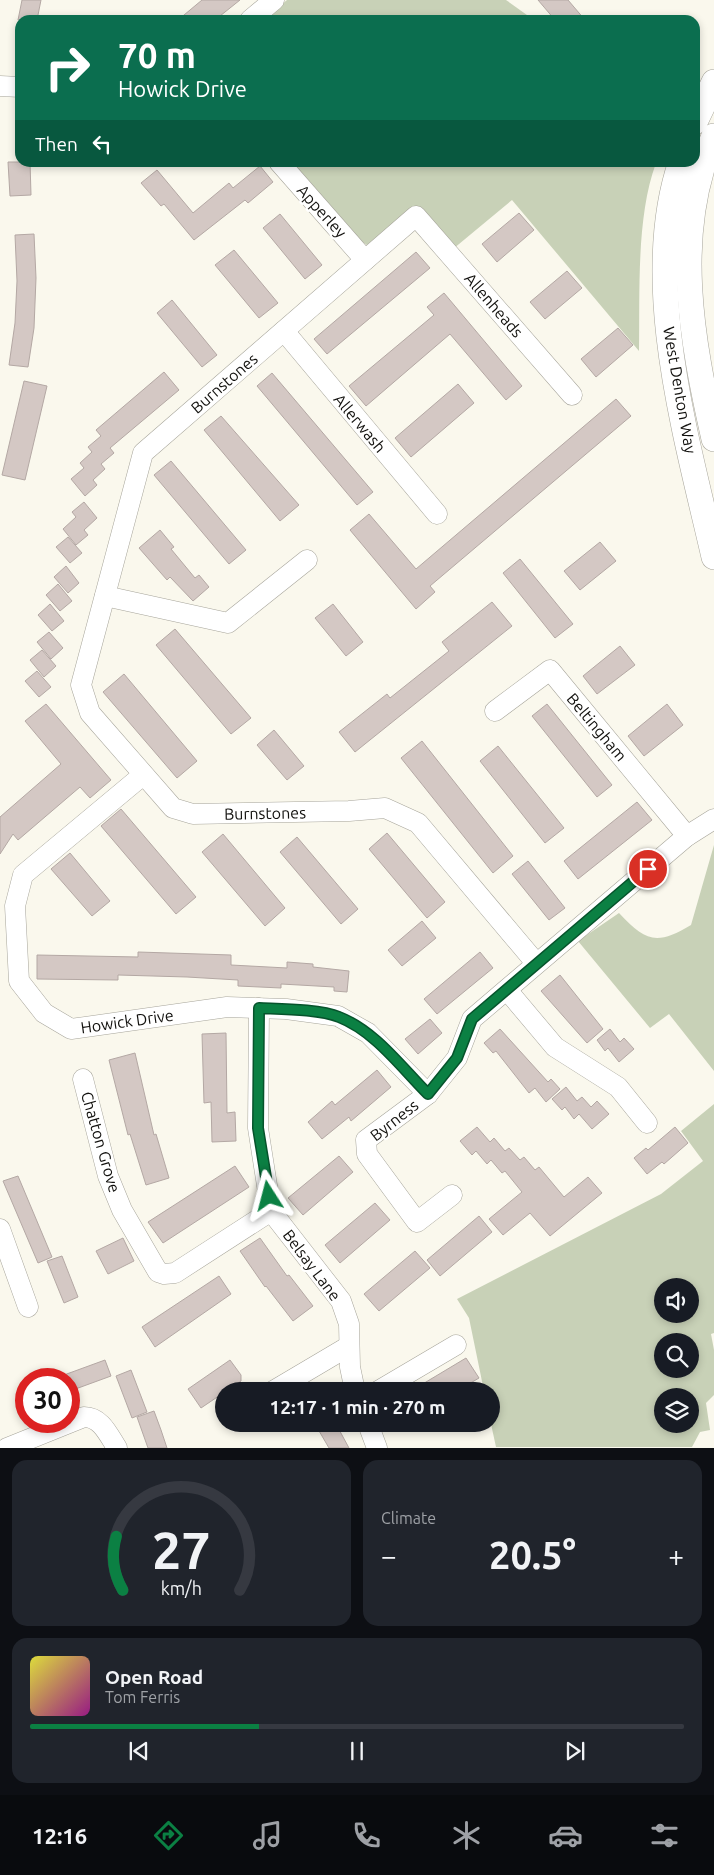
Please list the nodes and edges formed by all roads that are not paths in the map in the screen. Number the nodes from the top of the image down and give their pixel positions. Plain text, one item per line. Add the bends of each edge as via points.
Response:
1 (274, 0) edge
2 (256, 15) edge
3 (714, 82) edge
4 (0, 86) edge
5 (15, 87) edge
6 (700, 111) edge
7 (714, 136) edge
8 (283, 167) edge
9 (680, 167) edge
10 (416, 216) joint
11 (365, 260) junction
12 (284, 331) junction
13 (572, 395) dead end
14 (714, 440) edge
15 (437, 514) dead end
16 (714, 557) edge
17 (307, 560) dead end
18 (105, 596) junction
19 (495, 711) dead end
20 (143, 775) junction
21 (714, 819) edge
22 (687, 836) junction
23 (536, 963) junction
24 (507, 990) junction
25 (259, 1008) junction
26 (83, 1079) dead end
27 (428, 1094) junction
28 (647, 1123) dead end
29 (452, 1195) dead end
30 (271, 1211) junction
31 (0, 1228) edge
32 (28, 1306) dead end
33 (456, 1345) dead end
34 (349, 1346) junction
35 (288, 1382) edge
36 (352, 1382) edge
37 (393, 1382) edge
38 (371, 1432) edge
39 (7, 1448) edge
40 (117, 1448) edge
41 (377, 1448) edge

1 - 2 street
3 - 6 street
4 - 5 street
7 - 14 street, West Denton Way via 691,221 689,292 696,356
8 - 11 street, Apperley
9 - 16 street, West Denton Way via 668,221 665,293 671,359
10 - 11 street, Burnstones
10 - 13 street, Allenheads
11 - 12 street, Burnstones
12 - 15 street, Allerwash
12 - 18 street, Burnstones via 143,453
17 - 18 street via 228,623
18 - 20 street, Burnstones via 81,685 90,712
19 - 22 street, Beltingham via 550,670
20 - 23 street, Burnstones via 173,808 193,814 385,808 418,823
20 - 25 street, Howick Drive via 23,875 15,906 19,981 44,1013 71,1029 227,1007
21 - 22 street, Byrness
22 - 23 street, Byrness
23 - 24 street, Byrness
24 - 27 street, Byrness via 472,1019 457,1058
24 - 28 street via 555,1047 618,1087
25 - 27 street, Howick Drive via 338,1016 368,1033
25 - 30 street, Belsay Lane via 258,1128
26 - 30 street, Chatton Grove via 108,1176 122,1210 158,1272 175,1273
27 - 29 street, Byrness via 366,1140 367,1154 417,1222
30 - 34 street, Belsay Lane via 342,1301 349,1324
31 - 32 street
33 - 37 street
34 - 35 street
34 - 36 street, Belsay Lane
38 - 41 street
39 - 40 street via 84,1417 92,1417 99,1421

